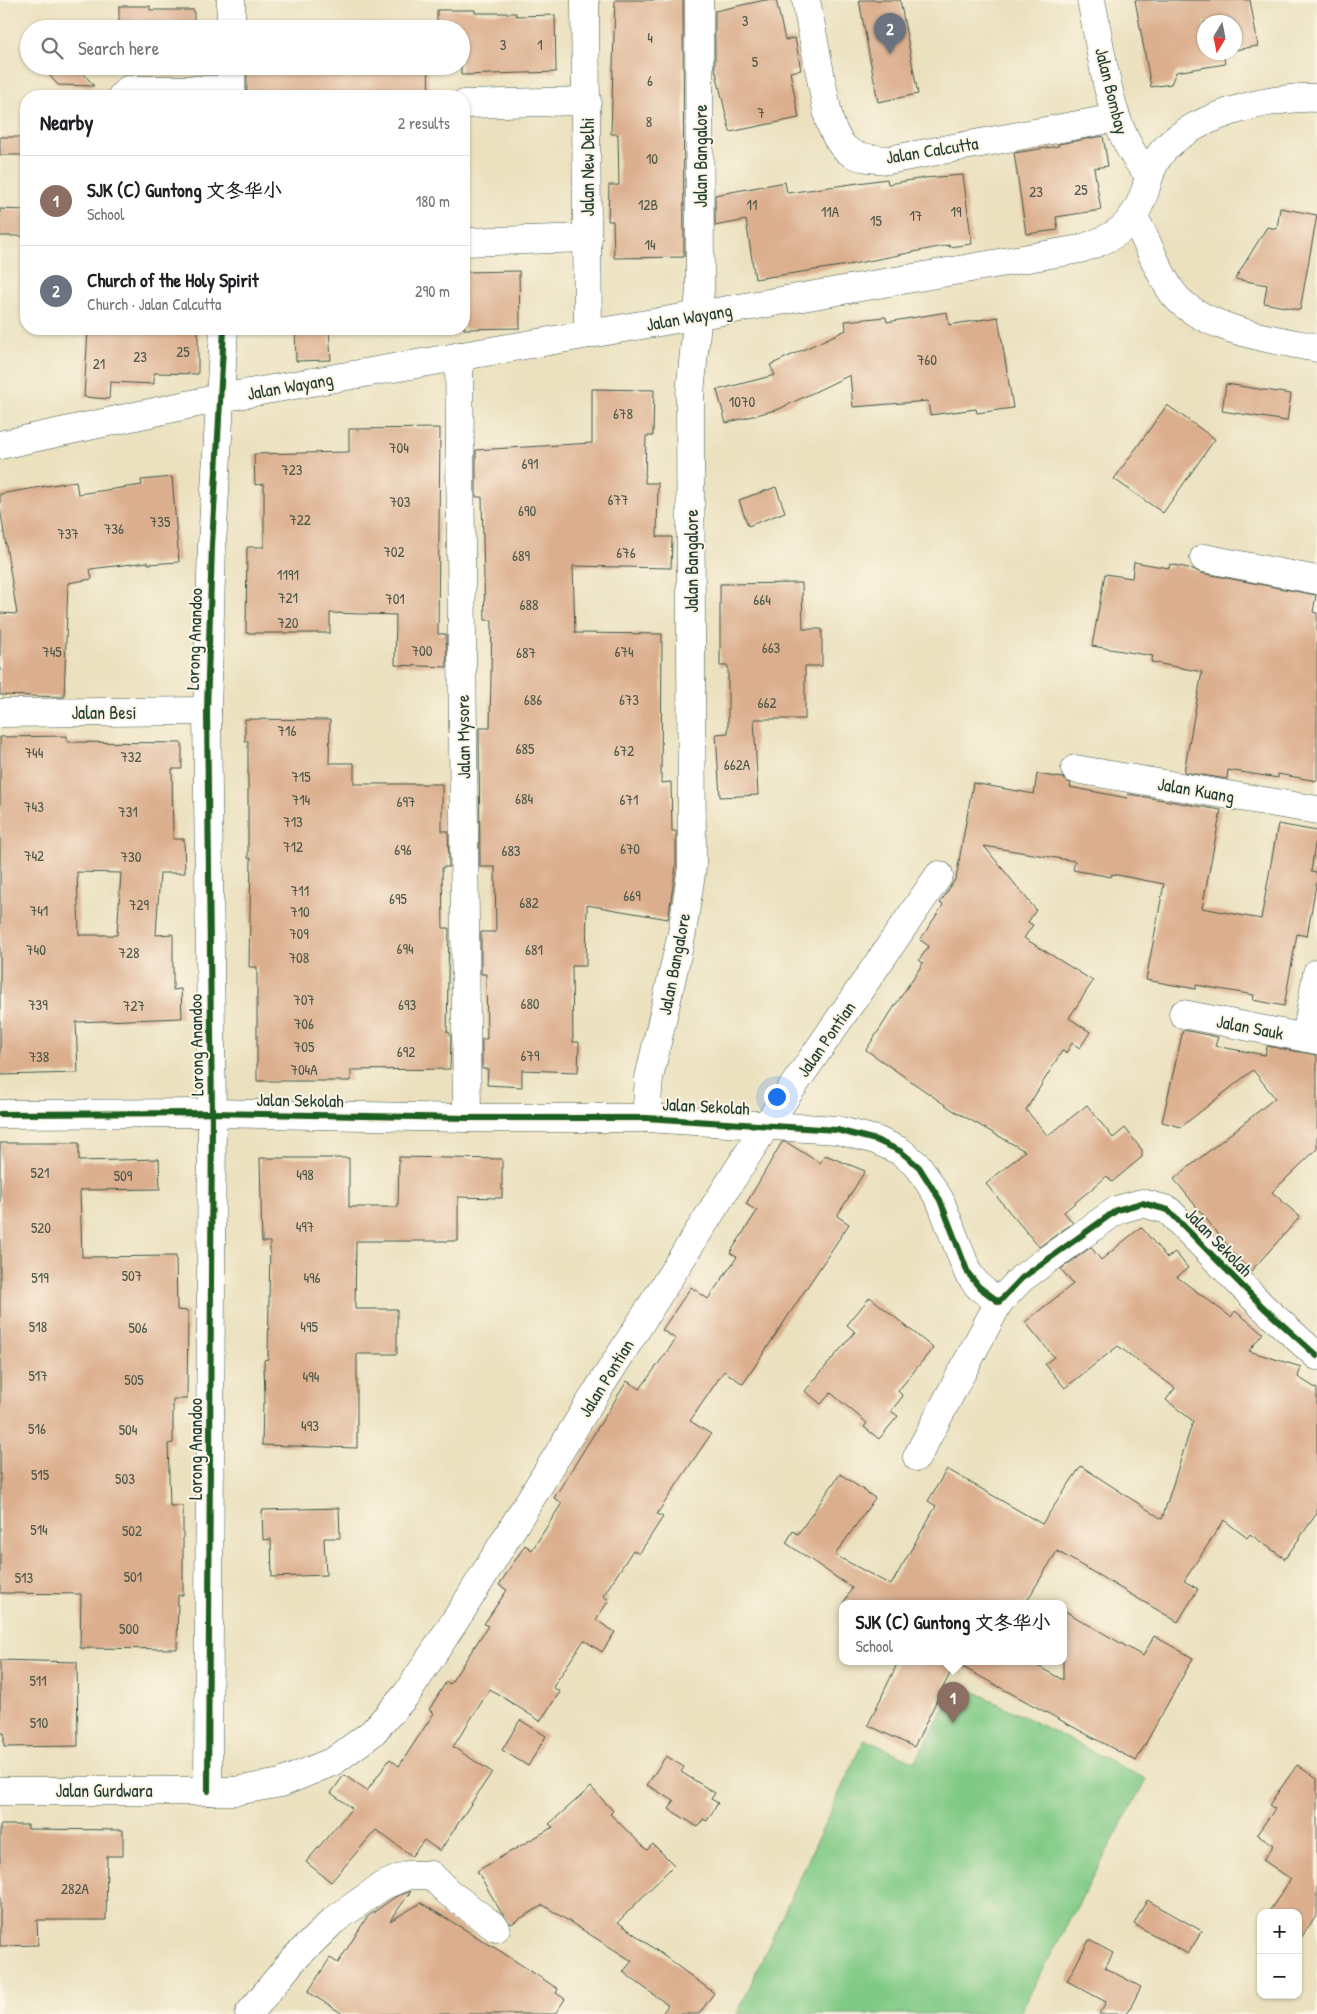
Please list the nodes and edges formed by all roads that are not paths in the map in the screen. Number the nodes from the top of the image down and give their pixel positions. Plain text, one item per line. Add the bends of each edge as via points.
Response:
1 (231, 0) edge
2 (585, 0) edge
3 (699, 0) edge
4 (806, 0) edge
5 (1091, 0) edge
6 (231, 20) edge
7 (231, 84) edge
8 (128, 90) edge
9 (1317, 98) edge
10 (587, 101) junction
11 (470, 104) edge
12 (1116, 118) junction
13 (1150, 175) junction
14 (1133, 216) junction
15 (588, 238) junction
16 (470, 242) edge
17 (698, 315) junction
18 (588, 334) junction
19 (224, 335) edge
20 (1317, 348) edge
21 (459, 356) junction
22 (220, 398) junction
23 (0, 445) edge
24 (1204, 558) dead end
25 (1317, 580) edge
26 (207, 711) junction
27 (0, 713) edge
28 (1075, 769) dead end
29 (1317, 810) edge
30 (939, 875) dead end
31 (1317, 973) edge
32 (1183, 1014) dead end
33 (1311, 1039) edge
34 (212, 1113) junction
35 (0, 1114) edge
36 (467, 1118) junction
37 (646, 1118) junction
38 (767, 1124) junction
39 (999, 1302) junction
40 (1317, 1356) edge
41 (917, 1457) dead end
42 (0, 1791) edge
43 (208, 1791) junction
44 (496, 1928) dead end
45 (250, 2014) edge

1 - 6 street
2 - 10 street, Jalan New Delhi
3 - 17 street, Jalan Bangalore
4 - 12 street, Jalan Calcutta via 835,139 848,152 864,159 888,160
5 - 12 street, Jalan Bombay
7 - 8 street
9 - 13 street, Jalan Wayang via 1300,98 1232,111 1194,128 1172,142 1159,156
10 - 11 street
10 - 15 street, Jalan New Delhi
12 - 13 street, Jalan Bombay via 1128,148
13 - 14 street, Jalan Wayang
14 - 17 street, Jalan Wayang via 1106,241 1080,249
14 - 20 street via 1173,293 1197,315 1250,333
15 - 16 street
15 - 18 street, Jalan New Delhi
17 - 18 street, Jalan Wayang
17 - 37 street, Jalan Bangalore via 690,394 692,867 682,933 649,1078
18 - 21 street, Jalan Wayang
19 - 22 street, Lorong Anandoo
21 - 22 street, Jalan Wayang
21 - 36 street, Jalan Mysore
22 - 23 street, Jalan Wayang
22 - 26 street, Lorong Anandoo
24 - 25 street
26 - 27 street, Jalan Besi
26 - 34 street, Lorong Anandoo
28 - 29 street, Jalan Kuang
30 - 38 street, Jalan Pontian
31 - 33 street
32 - 33 street, Jalan Sauk
34 - 35 street, Jalan Sekolah
34 - 36 street, Jalan Sekolah
34 - 43 street, Lorong Anandoo
36 - 37 street, Jalan Sekolah
37 - 38 street, Jalan Sekolah
38 - 39 street, Jalan Sekolah via 837,1130 876,1140 900,1151 919,1167 940,1200 968,1273 979,1287
38 - 43 street, Jalan Pontian via 406,1695 372,1732 334,1762 281,1783 234,1791
39 - 40 street, Jalan Sekolah via 1022,1278 1117,1210 1142,1202 1168,1210 1262,1307
39 - 41 street
42 - 43 street, Jalan Gurdwara
44 - 45 street via 431,1875 408,1875 382,1886 334,1921 293,1960

